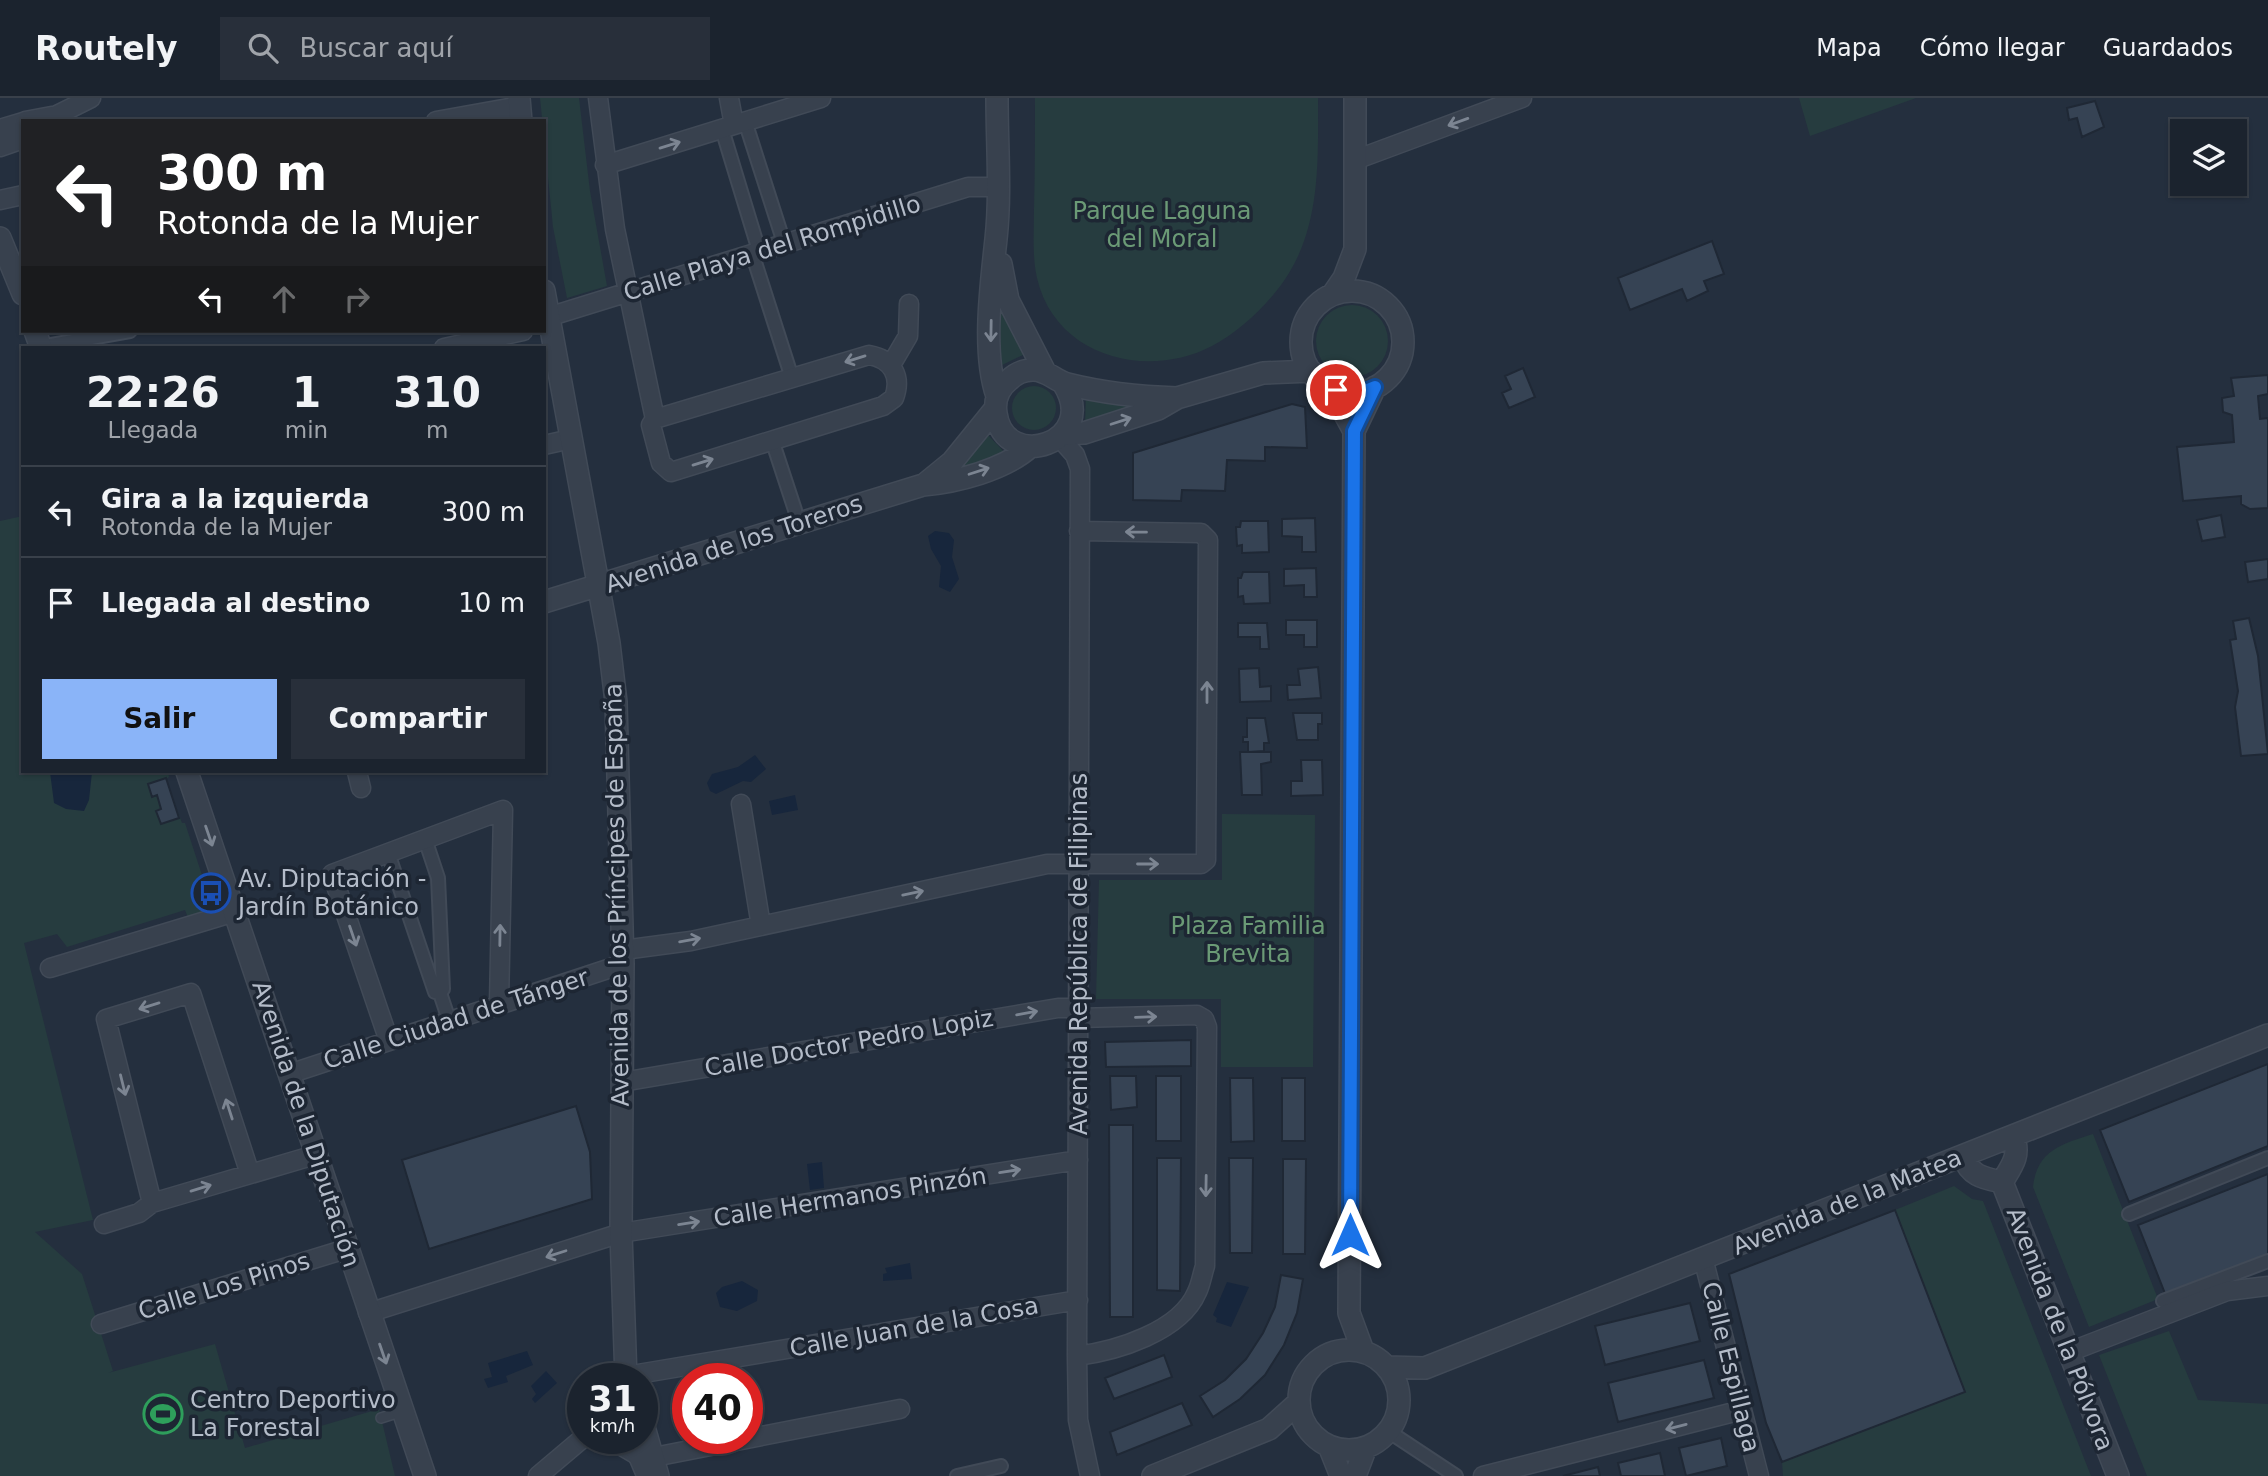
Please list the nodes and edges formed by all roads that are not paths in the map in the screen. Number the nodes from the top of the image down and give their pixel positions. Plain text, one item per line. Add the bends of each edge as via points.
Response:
1 (92, 98) edge
2 (598, 98) edge
3 (729, 98) edge
4 (821, 98) edge
5 (997, 98) edge
6 (1355, 98) edge
7 (1522, 98) edge
8 (520, 108) edge
9 (53, 118) edge
10 (449, 119) edge
11 (21, 122) edge
12 (734, 125) junction
13 (0, 129) edge
14 (1355, 160) junction
15 (605, 165) junction
16 (997, 187) junction
17 (21, 195) edge
18 (0, 200) edge
19 (0, 238) edge
20 (996, 238) junction
21 (785, 246) junction
22 (1355, 249) junction
23 (757, 255) junction
24 (21, 290) edge
25 (630, 293) junction
26 (1334, 294) junction
27 (1372, 295) junction
28 (909, 304) dead end
29 (547, 323) edge
30 (114, 333) edge
31 (514, 333) edge
32 (1301, 341) junction
33 (39, 342) edge
34 (453, 346) edge
35 (891, 365) junction
36 (1311, 372) junction
37 (1263, 373) junction
38 (1054, 377) junction
39 (792, 378) junction
40 (1375, 387) junction
41 (1336, 390) junction
42 (1177, 398) junction
43 (996, 403) junction
44 (655, 419) junction
45 (1354, 431) junction
46 (1061, 436) junction
47 (571, 439) junction
48 (772, 440) junction
49 (546, 444) edge
50 (1030, 447) junction
51 (923, 485) junction
52 (795, 510) dead end
53 (1079, 531) junction
54 (599, 587) junction
55 (546, 601) edge
56 (187, 773) edge
57 (741, 804) dead end
58 (425, 839) junction
59 (388, 853) junction
60 (1080, 864) junction
61 (235, 912) junction
62 (761, 926) junction
63 (623, 957) junction
64 (50, 968) dead end
65 (440, 993) junction
66 (499, 1004) junction
67 (1077, 1013) junction
68 (449, 1020) junction
69 (2268, 1035) edge
70 (389, 1041) junction
71 (289, 1074) junction
72 (622, 1082) junction
73 (2013, 1136) junction
74 (315, 1155) junction
75 (1963, 1156) junction
76 (2268, 1158) edge
77 (1078, 1160) junction
78 (250, 1174) junction
79 (2002, 1182) junction
80 (152, 1203) junction
81 (2129, 1214) dead end
82 (104, 1224) dead end
83 (621, 1233) junction
84 (346, 1249) junction
85 (1703, 1258) junction
86 (2268, 1261) edge
87 (2268, 1286) edge
88 (1078, 1300) junction
89 (2163, 1301) dead end
90 (368, 1313) junction
91 (1349, 1313) junction
92 (101, 1324) dead end
93 (1363, 1352) junction
94 (2069, 1352) junction
95 (1328, 1353) junction
96 (1077, 1356) junction
97 (625, 1363) edge
98 (1387, 1367) junction
99 (1426, 1368) junction
100 (658, 1372) edge
101 (1399, 1395) junction
102 (1298, 1403) junction
103 (900, 1409) dead end
104 (1742, 1410) junction
105 (403, 1411) junction
106 (382, 1418) dead end
107 (1269, 1429) junction
108 (1309, 1430) junction
109 (1388, 1431) junction
110 (1329, 1446) junction
111 (1366, 1447) junction
112 (567, 1452) edge
113 (647, 1460) edge
114 (1001, 1466) dead end
115 (425, 1476) edge
116 (538, 1476) edge
117 (957, 1476) edge
118 (1090, 1476) edge
119 (1153, 1476) edge
120 (1341, 1476) edge
121 (1355, 1476) edge
122 (1456, 1476) edge
123 (1483, 1476) edge
124 (1759, 1476) edge
125 (2118, 1476) edge

1 - 9 street
2 - 15 street
3 - 12 street
4 - 12 street
5 - 16 street
6 - 14 street
7 -> 14 street
8 - 10 street
11 - 13 street
15 -> 12 street
12 - 21 street
12 - 23 street
14 - 22 street
15 - 25 street
16 - 20 street
16 - 21 street, Calle Playa del Rompidillo via 968,187
17 - 18 street
19 - 24 street
20 - 38 street via 1008,300
20 -> 43 street via 990,376
21 - 23 street, Calle Playa del Rompidillo
22 - 26 street
22 - 27 street
23 - 25 street, Calle Playa del Rompidillo
23 - 39 street
25 - 29 street, Calle Playa del Rompidillo
25 - 44 street
26 - 27 street
26 - 32 street via 1310,313
27 - 40 street via 1394,313 1404,340 1396,368
28 - 35 street via 908,336
29 - 47 street, Avenida de los Príncipes de España
30 - 33 street
31 - 34 street
32 - 36 street
32 - 37 street
35 -> 39 street via 869,355
35 - 48 street via 897,389 883,406
36 - 37 street
36 - 41 street
37 - 42 street
38 - 42 street via 1137,397
38 - 43 street via 1022,372 1003,385
38 - 46 street via 1069,392 1072,414
39 - 44 street
40 - 41 street via 1363,392
40 - 45 street
41 - 45 street
46 -> 42 street via 1158,409
43 - 50 street via 997,421 1010,439
43 - 51 street, Avenida de los Toreros via 952,462
44 -> 48 street via 651,425 661,463 671,471
45 - 91 street
46 - 50 street
46 - 53 street, Avenida República de Filipinas via 1080,469
47 - 49 street
47 - 54 street, Avenida de los Príncipes de España
48 - 52 street
51 -> 50 street, Avenida de los Toreros via 1017,459
51 - 54 street, Avenida de los Toreros
53 - 60 street, Avenida República de Filipinas
60 -> 53 street, Calle Ciudad de Tánger via 1201,864 1206,860 1208,540 1201,533
54 - 55 street, Avenida de los Toreros
54 - 63 street, Avenida de los Príncipes de España via 616,702
56 -> 61 street, Avenida de la Diputación
57 - 62 street
58 - 59 street
58 - 65 street via 438,878
66 -> 58 street via 503,810
59 - 65 street via 435,992
59 -> 70 street via 332,874
62 -> 60 street, Calle Ciudad de Tánger via 1047,864
60 - 67 street, Avenida República de Filipinas
61 - 64 street
61 - 71 street, Avenida de la Diputación
63 -> 62 street, Calle Ciudad de Tánger
63 - 66 street, Calle Ciudad de Tánger
63 - 72 street, Avenida de los Príncipes de España
65 - 68 street
66 - 68 street, Calle Ciudad de Tánger
72 -> 67 street, Calle Doctor Pedro Lopiz via 1051,1009
67 - 77 street, Avenida República de Filipinas
67 -> 96 street, Calle Doctor Pedro Lopiz via 1197,1015 1204,1019 1207,1041 1205,1266 1197,1293 1178,1316 1153,1332 1099,1353
68 - 70 street, Calle Ciudad de Tánger
69 - 73 street, Avenida de la Matea
70 - 71 street, Calle Ciudad de Tánger
71 - 74 street, Avenida de la Diputación
72 - 83 street, Avenida de los Príncipes de España
73 - 75 street, Avenida de la Matea
73 - 79 street, Avenida de la Pólvora via 2018,1147 2015,1160
74 - 78 street
74 - 84 street, Avenida de la Diputación
75 - 79 street, Avenida de la Pólvora via 1978,1177
75 - 85 street, Avenida de la Matea
76 - 81 street
83 -> 77 street, Calle Hermanos Pinzón
77 - 88 street, Avenida República de Filipinas
80 -> 78 street
78 -> 80 street via 191,993 106,1019
79 - 94 street, Avenida de la Pólvora
80 - 82 street via 139,1213
83 -> 90 street, Calle Hermanos Pinzón
83 - 97 street, Avenida de los Príncipes de España
84 - 90 street, Avenida de la Diputación
84 - 92 street, Calle Los Pinos
85 - 99 street, Avenida de la Matea
85 - 104 street, Calle Espillaga
86 - 89 street
87 - 94 street via 2227,1292
88 - 96 street, Avenida República de Filipinas
88 - 100 street, Calle Juan de la Cosa
90 -> 105 street, Avenida de la Diputación
91 - 93 street
91 - 95 street
93 - 95 street
93 - 98 street
94 - 125 street, Avenida de la Pólvora
95 - 102 street via 1306,1374
96 - 118 street, Avenida República de Filipinas via 1078,1420
98 - 99 street, Avenida de la Matea
98 - 101 street
99 - 101 street, Avenida de la Matea
101 - 109 street via 1398,1411
102 - 107 street
102 - 108 street
103 - 113 street
104 -> 123 street
104 - 124 street, Calle Espillaga
105 - 106 lane
105 - 115 street, Avenida de la Diputación
107 - 108 street
107 - 119 street
108 - 110 street
109 - 111 street
109 - 122 street
110 - 111 street
110 - 120 street
111 - 121 street
112 - 116 street
114 - 117 street

